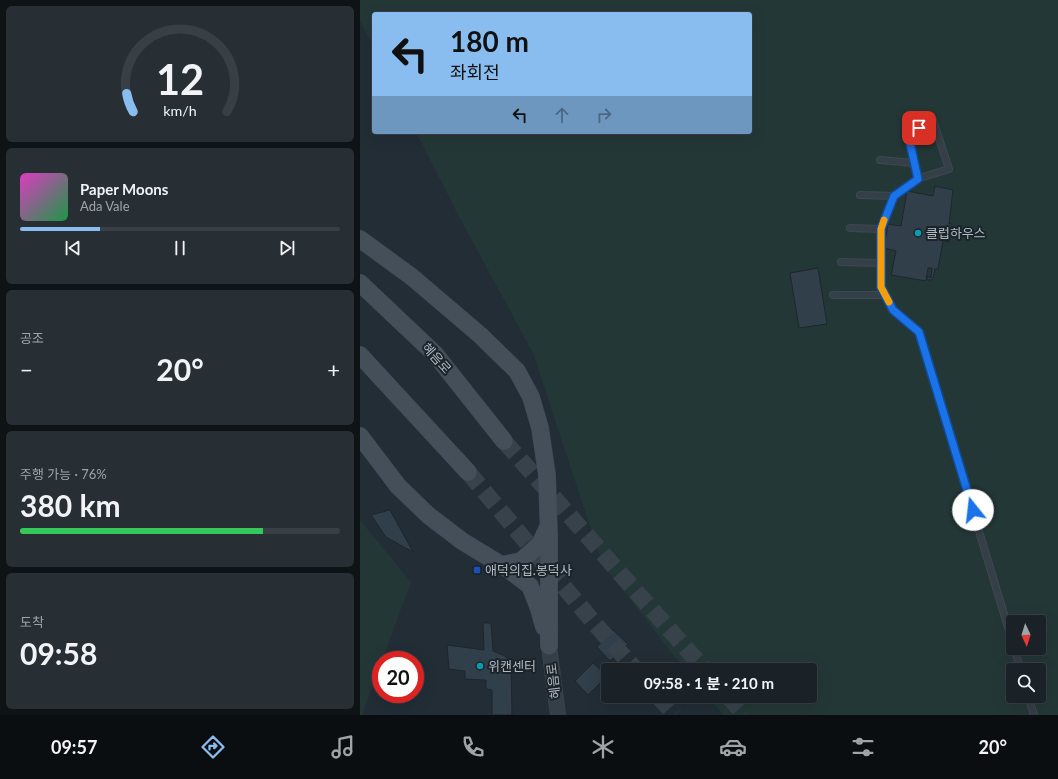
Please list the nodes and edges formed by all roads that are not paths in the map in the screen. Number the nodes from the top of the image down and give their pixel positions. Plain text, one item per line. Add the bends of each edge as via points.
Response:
1 (880, 160) dead end
2 (914, 163) junction
3 (918, 179) junction
4 (860, 195) dead end
5 (894, 196) junction
6 (850, 228) dead end
7 (881, 229) junction
8 (360, 239) edge
9 (841, 262) dead end
10 (881, 263) junction
11 (360, 283) edge
12 (833, 295) dead end
13 (885, 295) junction
14 (360, 355) edge
15 (360, 436) edge
16 (504, 441) tunnel mouth
17 (468, 472) tunnel mouth
18 (549, 526) junction
19 (502, 565) junction
20 (1006, 621) edge
21 (549, 646) junction
22 (1030, 703) edge
23 (558, 715) edge
24 (1034, 715) edge

1 - 2 lane
2 - 3 lane
2 - 3 lane via 910,143 919,128 933,120 949,169
3 - 5 lane
4 - 5 lane
5 - 7 lane
6 - 7 lane
7 - 10 lane
8 - 18 main road via 412,277 480,335 517,371 531,397 540,428 547,476
9 - 10 lane
10 - 13 lane via 881,287
11 - 16 main road, 혜음로 via 435,354
12 - 13 lane
13 - 20 lane via 893,310 919,332
14 - 17 main road
15 - 19 main road via 398,486 428,515 462,541
18 - 19 main road via 540,544 521,561
18 - 21 main road
19 - 21 main road via 530,586
21 - 23 street, 혜음로
22 - 24 lane

